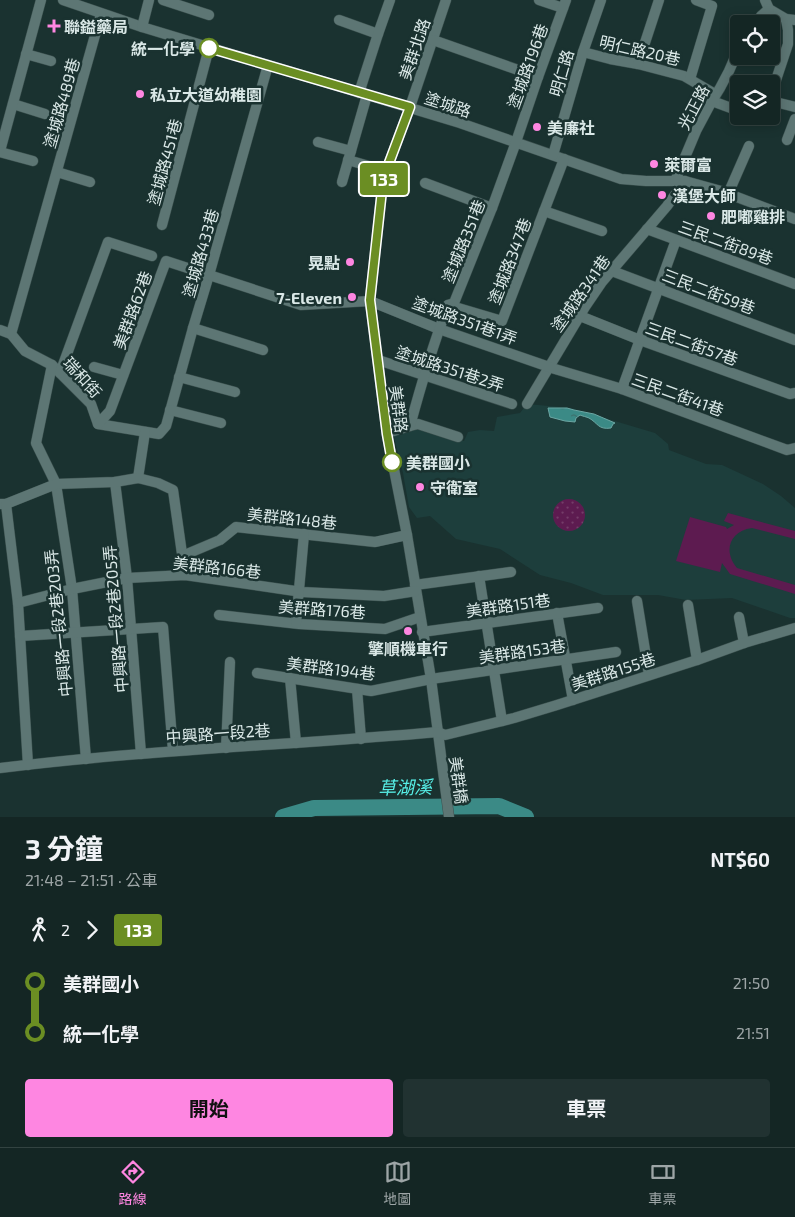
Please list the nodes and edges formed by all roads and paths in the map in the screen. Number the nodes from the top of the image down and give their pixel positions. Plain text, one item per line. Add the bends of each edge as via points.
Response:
1 (42, 0) edge
2 (64, 0) edge
3 (149, 0) edge
4 (163, 0) edge
5 (390, 0) edge
6 (446, 0) edge
7 (539, 0) edge
8 (601, 0) edge
9 (659, 0) edge
10 (696, 0) edge
11 (565, 4) edge
12 (767, 4) edge
13 (101, 14) junction
14 (209, 15) dead end
15 (761, 15) edge
16 (791, 19) edge
17 (339, 20) dead end
18 (142, 27) junction
19 (378, 34) junction
20 (432, 40) junction
21 (209, 48) junction
22 (583, 52) junction
23 (26, 54) junction
24 (51, 61) dead end
25 (638, 64) junction
26 (268, 65) junction
27 (732, 65) edge
28 (778, 75) edge
29 (538, 77) junction
30 (690, 78) junction
31 (363, 94) junction
32 (714, 97) junction
33 (12, 104) junction
34 (780, 104) edge
35 (730, 106) edge
36 (410, 107) junction
37 (795, 107) edge
38 (45, 114) dead end
39 (795, 119) edge
40 (787, 140) dead end
41 (318, 142) dead end
42 (516, 142) junction
43 (749, 146) dead end
44 (0, 152) edge
45 (350, 156) junction
46 (553, 156) junction
47 (564, 159) junction
48 (33, 162) dead end
49 (386, 171) junction
50 (57, 172) junction
51 (680, 181) junction
52 (90, 182) dead end
53 (342, 182) dead end
54 (425, 183) dead end
55 (728, 194) junction
56 (492, 208) junction
57 (544, 211) junction
58 (795, 219) edge
59 (162, 225) dead end
60 (648, 229) junction
61 (602, 231) dead end
62 (676, 240) junction
63 (152, 256) dead end
64 (612, 271) junction
65 (209, 275) junction
66 (795, 284) edge
67 (659, 289) junction
68 (370, 300) junction
69 (448, 306) junction
70 (580, 316) junction
71 (193, 328) junction
72 (439, 329) junction
73 (0, 330) edge
74 (11, 334) junction
75 (640, 340) junction
76 (795, 340) edge
77 (263, 350) dead end
78 (378, 360) junction
79 (52, 365) junction
80 (94, 367) dead end
81 (550, 367) junction
82 (60, 373) junction
83 (123, 375) junction
84 (424, 376) junction
85 (179, 377) junction
86 (622, 389) junction
87 (235, 392) dead end
88 (795, 393) edge
89 (512, 404) dead end
90 (527, 404) dead end
91 (170, 410) junction
92 (221, 423) dead end
93 (98, 424) junction
94 (410, 426) junction
95 (145, 432) junction
96 (387, 432) junction
97 (458, 437) dead end
98 (795, 448) edge
99 (138, 478) junction
100 (115, 482) junction
101 (56, 484) junction
102 (3, 504) edge
103 (304, 534) junction
104 (407, 535) junction
105 (182, 556) junction
106 (511, 572) dead end
107 (185, 575) junction
108 (478, 576) junction
109 (128, 578) junction
110 (415, 588) junction
111 (72, 589) junction
112 (299, 591) junction
113 (637, 601) dead end
114 (18, 603) junction
115 (688, 605) dead end
116 (598, 608) dead end
117 (557, 613) junction
118 (219, 614) dead end
119 (420, 617) junction
120 (739, 617) dead end
121 (296, 623) junction
122 (486, 623) junction
123 (795, 628) edge
124 (132, 630) junction
125 (76, 632) junction
126 (422, 632) junction
127 (20, 636) junction
128 (744, 643) junction
129 (616, 652) dead end
130 (565, 660) junction
131 (697, 660) junction
132 (230, 662) dead end
133 (494, 670) junction
134 (257, 673) dead end
135 (650, 675) junction
136 (290, 678) junction
137 (431, 680) junction
138 (356, 689) junction
139 (573, 700) junction
140 (502, 721) junction
141 (438, 732) junction
142 (361, 739) junction
143 (296, 743) junction
144 (440, 746) joint
145 (226, 748) junction
146 (173, 751) junction
147 (141, 754) junction
148 (86, 759) junction
149 (28, 765) junction
150 (0, 768) edge
151 (449, 817) edge

1 - 23 street
2 - 13 street, 塗城路
3 - 18 street
4 - 14 street
5 - 19 street
6 - 20 street, 美群北路
7 - 11 street
8 - 22 street, 明仁路
9 - 25 street
10 - 30 street via 712,6
11 - 29 street, 塗城路196巷
12 - 15 street
12 - 16 street
13 - 18 street, 塗城路
13 - 50 street, 塗城路489巷
16 - 28 street via 788,44
17 - 19 street
18 - 21 street, 塗城路
19 - 31 street
20 - 29 street
20 - 36 street, 美群北路
21 - 26 street, 塗城路
21 - 59 street, 塗城路451巷
22 - 25 street, 明仁路20巷
22 - 46 street, 明仁路
23 - 24 street
23 - 33 street
25 - 30 street, 明仁路20巷
26 - 31 street, 塗城路
26 - 65 street, 塗城路433巷
27 - 32 street, 光正路
29 - 42 street, 塗城路196巷
30 - 32 street, 明仁路20巷
31 - 36 street, 塗城路
31 - 45 street
32 - 35 street, 明仁路20巷
32 - 51 street, 光正路 via 696,131
33 - 38 street
33 - 44 street
34 - 37 street
36 - 42 street, 塗城路
36 - 49 street, 美群路
39 - 40 street
41 - 45 street
42 - 46 street, 塗城路
42 - 56 street, 塗城路351巷
43 - 55 street
44 - 48 street
45 - 49 street
45 - 53 street
46 - 47 street, 塗城路
47 - 51 street, 塗城路 via 621,179
47 - 57 street, 塗城路347巷
49 - 68 street, 美群路
50 - 52 street
50 - 74 street, 塗城路489巷
51 - 55 street, 塗城路
51 - 60 street, 塗城路341巷 via 667,206
54 - 56 street
55 - 58 street, 塗城路
56 - 69 street, 塗城路351巷 via 454,303
57 - 61 street
57 - 69 street, 塗城路347巷 via 502,321
60 - 62 street, 三民二街89巷
60 - 64 street, 塗城路341巷
62 - 66 street, 三民二街89巷
62 - 67 street
63 - 82 street via 108,242
64 - 67 street, 三民二街59巷
64 - 70 street, 塗城路341巷
65 - 68 street, 美群路62巷 via 301,305
65 - 71 street, 塗城路433巷
65 - 83 street, 美群路62巷 via 166,261
67 - 75 street
67 - 76 street, 三民二街59巷
68 - 72 street, 塗城路351巷1弄
68 - 78 street, 美群路
69 - 72 street, 塗城路351巷
70 - 75 street, 三民二街57巷
70 - 81 street, 塗城路341巷
71 - 77 street
71 - 85 street, 塗城路433巷
72 - 81 street, 塗城路351巷1弄
72 - 84 street, 塗城路351巷
73 - 74 street, 瑞和街
74 - 79 street, 瑞和街 via 26,351
75 - 86 street
75 - 88 street, 三民二街57巷 via 790,394
78 - 84 street, 塗城路351巷2弄
78 - 96 street, 美群路
79 - 82 street, 瑞和街
79 - 101 street, 中興路一段2巷203弄 via 36,443
80 - 83 street
81 - 86 street, 三民二街41巷
81 - 90 street, 塗城路341巷
82 - 93 street, 瑞和街 via 90,404
83 - 93 street, 美群路62巷 via 110,410
84 - 89 street, 塗城路351巷2弄
84 - 94 street, 塗城路351巷
85 - 87 street
85 - 91 street, 塗城路433巷
86 - 98 street, 三民二街41巷 via 787,450
91 - 92 street
91 - 95 street, 塗城路433巷 via 166,426 159,434
93 - 95 street, 瑞和街
94 - 96 street
94 - 97 street via 418,424
95 - 99 street
96 - 104 street, 美群路
99 - 100 street
99 - 105 street via 158,482 173,490
100 - 101 street
100 - 109 street, 中興路一段2巷205弄
101 - 102 street
101 - 111 street, 中興路一段2巷203弄
102 - 114 street
103 - 104 street, 美群路148巷 via 376,542
103 - 105 street, 美群路148巷 via 236,527 220,540
103 - 112 street
104 - 110 street, 美群路
105 - 107 street
106 - 108 street, 美群路166巷
107 - 109 street, 美群路166巷
107 - 112 street, 美群路166巷
108 - 110 street, 美群路166巷
108 - 122 street
109 - 111 street, 美群路166巷
109 - 124 street, 中興路一段2巷205弄
110 - 112 street, 美群路166巷 via 384,596
110 - 119 street, 美群路
111 - 114 street, 美群路166巷
111 - 125 street, 中興路一段2巷203弄
112 - 121 street
113 - 135 street
114 - 127 street
115 - 131 street
116 - 117 street, 美群路151巷
117 - 122 street, 美群路151巷
117 - 130 street
118 - 121 street, 美群路176巷
119 - 121 street, 美群路176巷 via 385,629
119 - 126 street, 美群路
120 - 128 street
122 - 126 street, 美群路151巷
122 - 133 street
123 - 128 street, 美群路155巷
124 - 125 street
124 - 146 street via 163,627
124 - 147 street, 中興路一段2巷205弄
125 - 127 street
125 - 148 street, 中興路一段2巷203弄
126 - 137 street, 美群路
127 - 149 street
128 - 131 street, 美群路155巷
129 - 130 street, 美群路153巷
130 - 133 street, 美群路153巷
130 - 139 street
131 - 135 street, 美群路155巷
132 - 145 street
133 - 137 street, 美群路153巷
133 - 140 street
134 - 136 street, 美群路194巷
135 - 139 street, 美群路155巷
136 - 138 street, 美群路194巷
136 - 143 street
137 - 138 street, 美群路194巷 via 371,691
137 - 141 street, 美群路
138 - 142 street
139 - 140 street, 美群路155巷
140 - 141 street, 美群路155巷 via 445,735
141 - 142 street, 中興路一段2巷
141 - 144 street, 美群路
142 - 143 street, 中興路一段2巷
143 - 145 street, 中興路一段2巷
144 - 151 street, 美群橋
145 - 146 street, 中興路一段2巷
146 - 147 street, 中興路一段2巷
147 - 148 street, 中興路一段2巷
148 - 149 street, 中興路一段2巷
149 - 150 street, 中興路一段2巷

